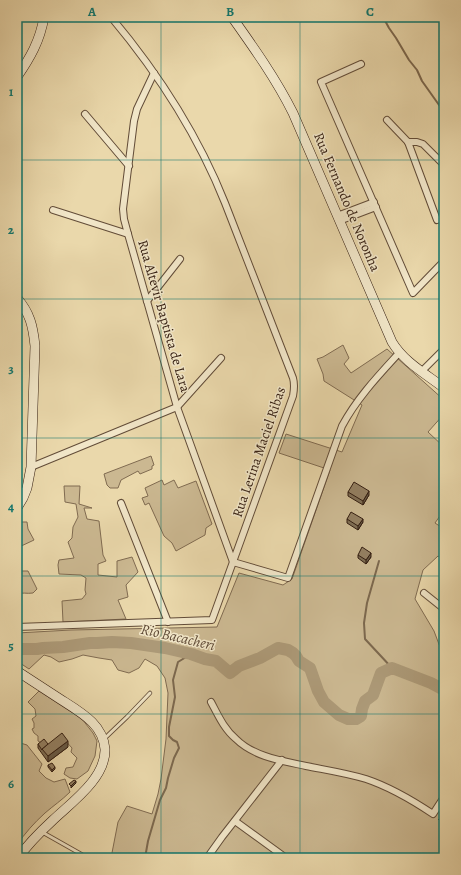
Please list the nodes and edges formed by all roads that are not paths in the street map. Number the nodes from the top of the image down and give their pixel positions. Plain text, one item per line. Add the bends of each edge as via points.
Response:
1 (44, 17) edge
2 (111, 17) edge
3 (232, 17) edge
4 (361, 64) dead end
5 (154, 73) junction
6 (17, 77) edge
7 (85, 114) dead end
8 (387, 120) dead end
9 (408, 142) junction
10 (444, 165) edge
11 (129, 166) junction
12 (375, 204) junction
13 (53, 210) dead end
14 (338, 219) junction
15 (437, 220) dead end
16 (128, 234) junction
17 (180, 259) dead end
18 (444, 261) edge
19 (17, 298) edge
20 (147, 301) junction
21 (444, 349) edge
22 (399, 353) junction
23 (221, 358) dead end
24 (422, 371) junction
25 (444, 388) edge
26 (177, 407) junction
27 (31, 467) junction
28 (122, 503) dead end
29 (17, 508) edge
30 (233, 562) junction
31 (424, 593) dead end
32 (444, 609) edge
33 (168, 622) junction
34 (17, 627) edge
35 (17, 671) edge
36 (150, 693) dead end
37 (211, 702) dead end
38 (103, 740) junction
39 (282, 760) junction
40 (444, 797) edge
41 (234, 821) junction
42 (41, 831) junction
43 (18, 858) edge
44 (88, 858) edge
45 (207, 858) edge
46 (286, 858) edge

1 - 6 main road via 38,41
2 - 5 street, Rua Lerina Maciel Ribas
3 - 14 main road, Rua Fernando de Noronha via 270,71 286,99
4 - 12 street via 321,82
5 - 11 street, Rua Altevir Baptista de Lara via 135,115
5 - 30 street, Rua Lerina Maciel Ribas via 188,126 215,178 295,384 293,396
7 - 11 street
8 - 9 street
9 - 10 street via 423,144
9 - 15 street
11 - 16 street, Rua Altevir Baptista de Lara via 123,214
12 - 14 street
12 - 18 street via 413,293
13 - 16 street
14 - 22 main road, Rua Fernando de Noronha via 389,336
16 - 20 street, Rua Altevir Baptista de Lara
17 - 20 street
19 - 27 main road via 28,314 34,333
20 - 26 street, Rua Altevir Baptista de Lara
21 - 24 street
22 - 24 main road, Rua Fernando de Noronha
22 - 30 street via 358,400 342,426 288,578
23 - 26 street
24 - 25 main road, Rua Fernando de Noronha
26 - 27 street
26 - 30 street, Rua Altevir Baptista de Lara
27 - 29 main road via 27,488
28 - 33 street
30 - 33 street, Rua Lerina Maciel Ribas via 212,620
31 - 32 street
33 - 34 street, Rua Lerina Maciel Ribas
35 - 38 main road via 85,716 99,730
36 - 38 lane
37 - 39 street via 224,726 237,740 250,749
38 - 42 main road via 105,754 96,777
39 - 40 street via 368,780 404,796 433,814
39 - 41 street
41 - 45 street
41 - 46 street
42 - 43 main road
42 - 44 lane

